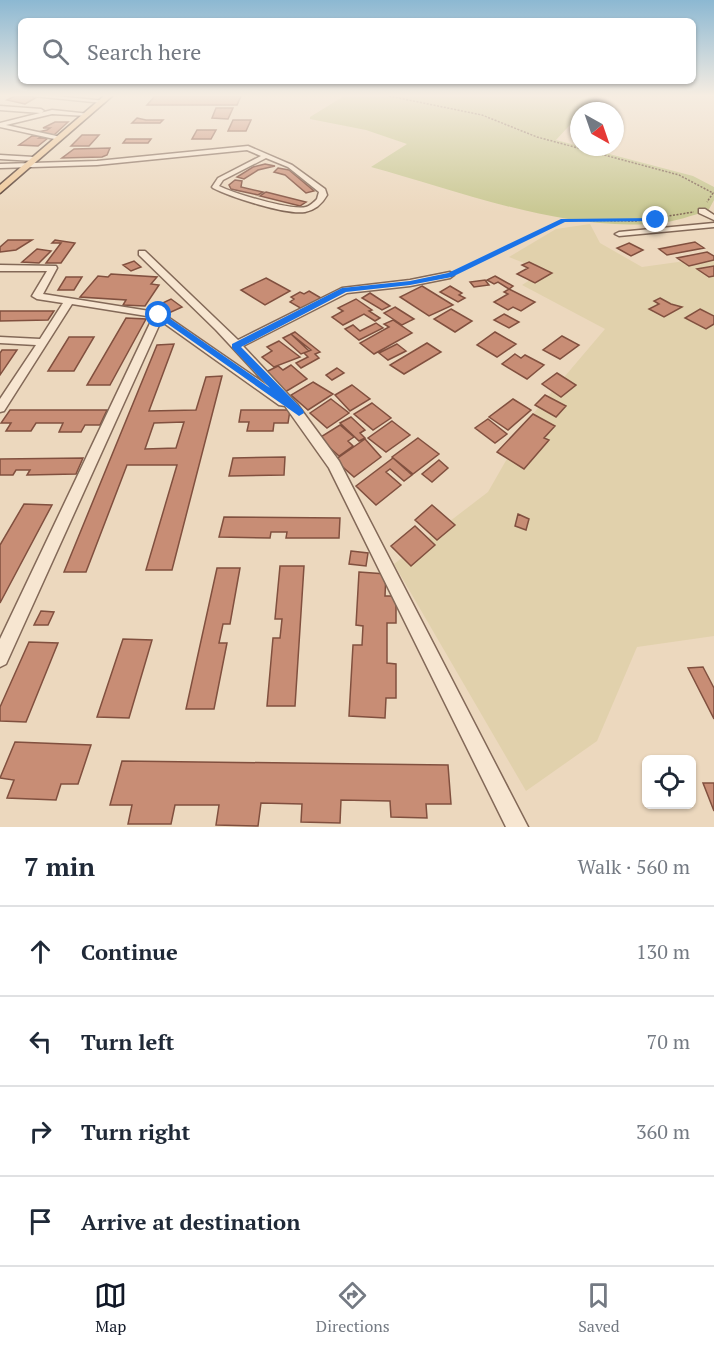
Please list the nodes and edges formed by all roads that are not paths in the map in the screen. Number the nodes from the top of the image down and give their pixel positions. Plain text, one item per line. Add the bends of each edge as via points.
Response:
1 (44, 135) edge
2 (62, 135) edge
3 (59, 138) junction
4 (265, 156) junction
5 (0, 157) edge
6 (34, 159) junction
7 (0, 165) edge
8 (26, 167) junction
9 (0, 190) edge
10 (702, 211) road end
11 (714, 218) edge
12 (714, 225) edge
13 (619, 234) dead end
14 (142, 253) dead end
15 (0, 268) edge
16 (450, 275) road end
17 (70, 300) junction
18 (159, 315) junction
19 (0, 340) edge
20 (43, 342) junction
21 (235, 346) junction
22 (0, 408) edge
23 (299, 413) junction
24 (0, 658) edge
25 (517, 827) edge

1 - 3 street
2 - 3 main road
3 - 6 main road
4 - 4 street via 290,166 321,191 320,201 309,208 295,209 215,187 220,178
4 - 8 street via 259,150 242,148
5 - 6 street
6 - 8 main road
7 - 8 street
8 - 9 main road
10 - 11 street
12 - 13 street
14 - 21 street
15 - 17 street via 54,268 37,296
16 - 21 street via 345,290
17 - 18 street
17 - 20 street
18 - 23 street
18 - 24 street
19 - 20 street
20 - 22 street
21 - 23 street
23 - 25 street via 334,465

